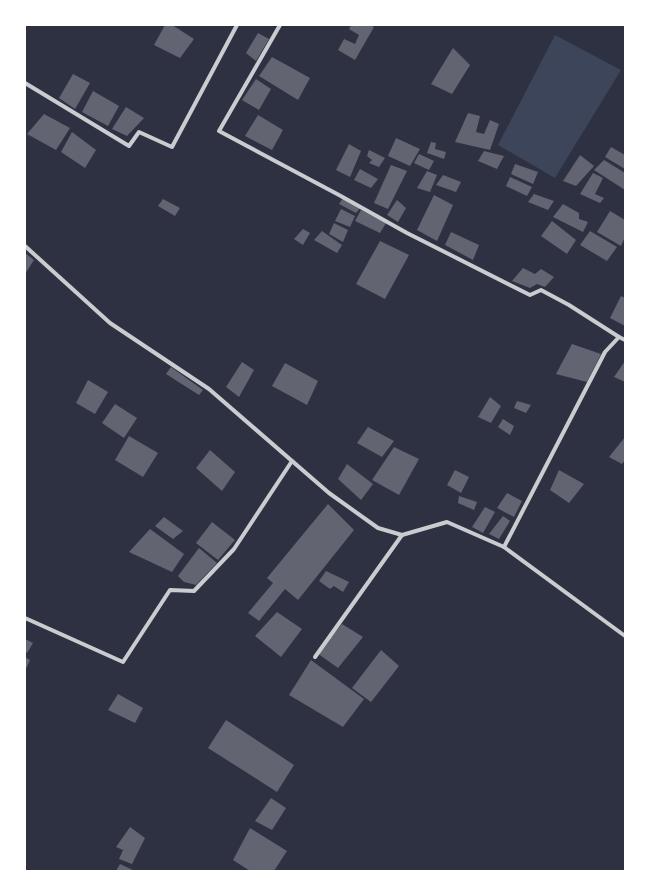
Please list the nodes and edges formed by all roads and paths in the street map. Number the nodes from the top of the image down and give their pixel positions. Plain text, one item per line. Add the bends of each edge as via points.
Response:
1 (238, 25) edge
2 (280, 25) edge
3 (25, 83) edge
4 (25, 246) edge
5 (619, 337) junction
6 (625, 340) edge
7 (292, 462) junction
8 (402, 535) junction
9 (504, 547) junction
10 (25, 618) edge
11 (625, 636) edge
12 (315, 657) dead end

1 - 3 street via 172,147 139,132 129,146
2 - 5 street via 219,131 407,233 530,295 542,290
4 - 7 street via 110,323 209,389
5 - 6 street
5 - 9 street via 605,352
7 - 8 street via 329,493 378,528
7 - 10 street via 234,549 194,591 170,590 123,662
8 - 9 street via 447,522
8 - 12 street
9 - 11 street

